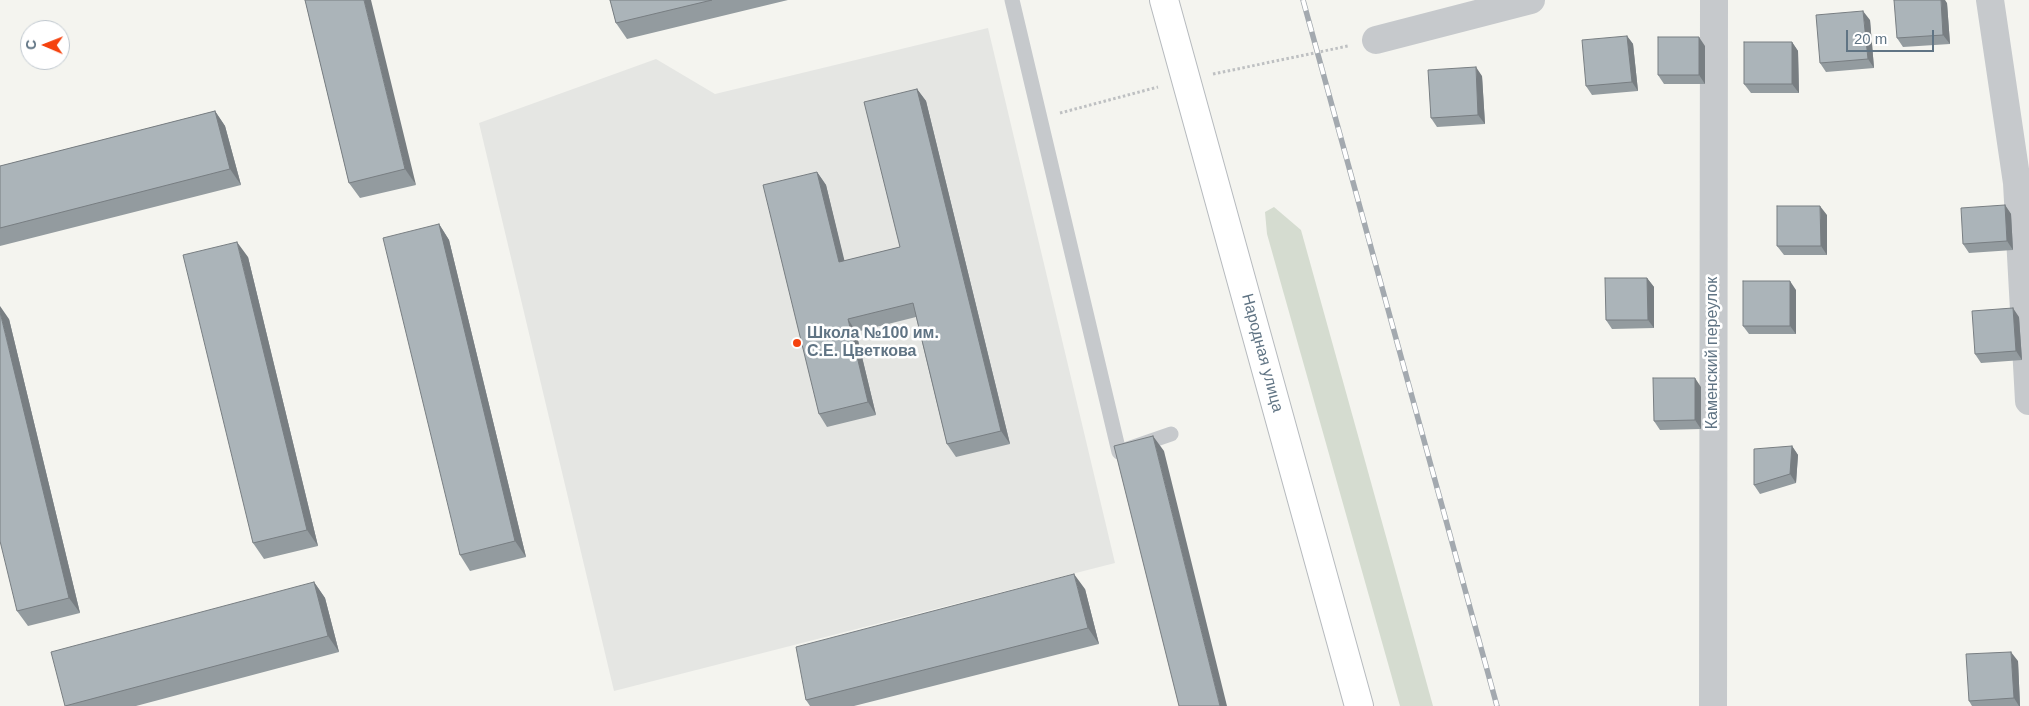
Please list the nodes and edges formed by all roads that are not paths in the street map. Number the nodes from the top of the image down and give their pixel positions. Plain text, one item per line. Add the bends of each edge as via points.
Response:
1 (1012, 0) edge
2 (1164, 0) edge
3 (1531, 0) edge
4 (1714, 0) edge
5 (1990, 0) edge
6 (1376, 40) dead end
7 (2029, 400) edge
8 (1171, 434) dead end
9 (1359, 706) edge
10 (1712, 706) edge

1 - 8 lane via 1119,452
2 - 9 main road, Народная улица
3 - 6 street
4 - 10 street, Каменский переулок
5 - 7 street via 2017,183

